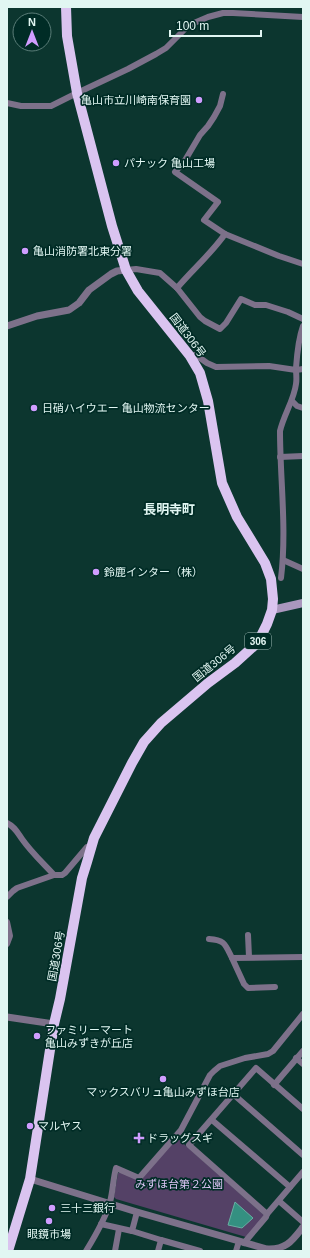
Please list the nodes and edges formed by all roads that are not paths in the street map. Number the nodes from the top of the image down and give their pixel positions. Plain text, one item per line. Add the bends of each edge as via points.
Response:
1 (66, 7) edge
2 (303, 17) edge
3 (77, 93) junction
4 (223, 94) dead end
5 (7, 103) edge
6 (225, 234) junction
7 (303, 264) edge
8 (126, 270) junction
9 (177, 288) junction
10 (303, 319) edge
11 (7, 326) edge
12 (303, 326) edge
13 (190, 356) junction
14 (300, 370) edge
15 (292, 401) junction
16 (303, 408) edge
17 (303, 456) edge
18 (280, 457) junction
19 (283, 560) junction
20 (303, 569) edge
21 (281, 578) dead end
22 (303, 603) edge
23 (272, 610) junction
24 (7, 823) edge
25 (92, 845) junction
26 (54, 875) junction
27 (7, 897) edge
28 (7, 922) edge
29 (248, 935) dead end
30 (209, 938) dead end
31 (7, 944) edge
32 (249, 957) junction
33 (303, 957) edge
34 (232, 958) junction
35 (275, 987) dead end
36 (303, 1014) edge
37 (7, 1017) edge
38 (54, 1024) junction
39 (303, 1051) edge
40 (296, 1058) junction
41 (303, 1064) edge
42 (274, 1085) junction
43 (233, 1094) junction
44 (303, 1109) edge
45 (212, 1120) junction
46 (303, 1155) edge
47 (303, 1172) edge
48 (30, 1179) junction
49 (290, 1187) junction
50 (279, 1201) junction
51 (110, 1203) junction
52 (137, 1212) junction
53 (267, 1214) junction
54 (303, 1222) edge
55 (100, 1224) junction
56 (303, 1227) edge
57 (119, 1229) junction
58 (132, 1231) junction
59 (161, 1240) junction
60 (292, 1240) junction
61 (241, 1242) junction
62 (258, 1249) edge
63 (8, 1251) edge
64 (86, 1251) edge
65 (115, 1251) edge
66 (158, 1251) edge
67 (200, 1251) edge
68 (236, 1251) edge
69 (283, 1251) edge

1 - 3 highway, 国道306号 / 306 via 67,36
2 - 3 street via 223,13 208,17 187,27 166,48 153,56
3 - 5 street via 51,106 21,106
3 - 8 highway, 国道306号 / 306
4 - 6 street via 214,117 176,172 218,202 204,220
6 - 7 street
6 - 9 street
8 - 9 street via 160,273
8 - 11 street via 111,274 89,290 79,303 69,310 37,316
8 - 13 highway, 国道306号 / 306 via 143,297
9 - 10 street via 200,317 220,329 241,299 255,305 266,305 288,312
12 - 14 street via 299,338
13 - 14 street via 196,355 216,367 269,366
13 - 23 highway, 国道306号 / 306 via 196,365 208,401 222,484 237,517 266,563 271,579
14 - 15 street
15 - 16 street
15 - 18 street via 280,431
17 - 18 street
18 - 19 street
19 - 20 street
19 - 21 street
22 - 23 main road
23 - 25 highway, 国道306号 / 306 via 264,632 255,645 161,723 144,742
24 - 26 street via 13,826
25 - 26 street via 87,847 65,873
25 - 38 highway, 国道306号 / 306 via 82,878
26 - 27 street via 17,888
28 - 31 street via 10,936
29 - 32 street
30 - 34 street via 222,941
32 - 33 street
32 - 34 street
34 - 35 street via 248,988
36 - 51 street via 268,1054 220,1066 210,1075 181,1130 139,1178 116,1168
37 - 38 street
38 - 48 highway, 国道306号 / 306
39 - 40 street
40 - 41 street
40 - 42 street
42 - 43 street via 256,1068
42 - 44 street
43 - 45 street
43 - 46 street
45 - 49 street
45 - 53 street via 189,1146
47 - 49 street
48 - 51 street
48 - 63 highway, 国道306号 / 306
49 - 50 street
50 - 53 street
50 - 54 street
51 - 52 street
51 - 55 street
52 - 58 street
52 - 61 street
53 - 61 street
55 - 57 street
55 - 64 street
56 - 60 street
57 - 58 street
57 - 65 street
58 - 59 street
59 - 66 street
59 - 67 street
60 - 62 street via 285,1246 274,1249
60 - 69 street
61 - 62 street
61 - 68 street

